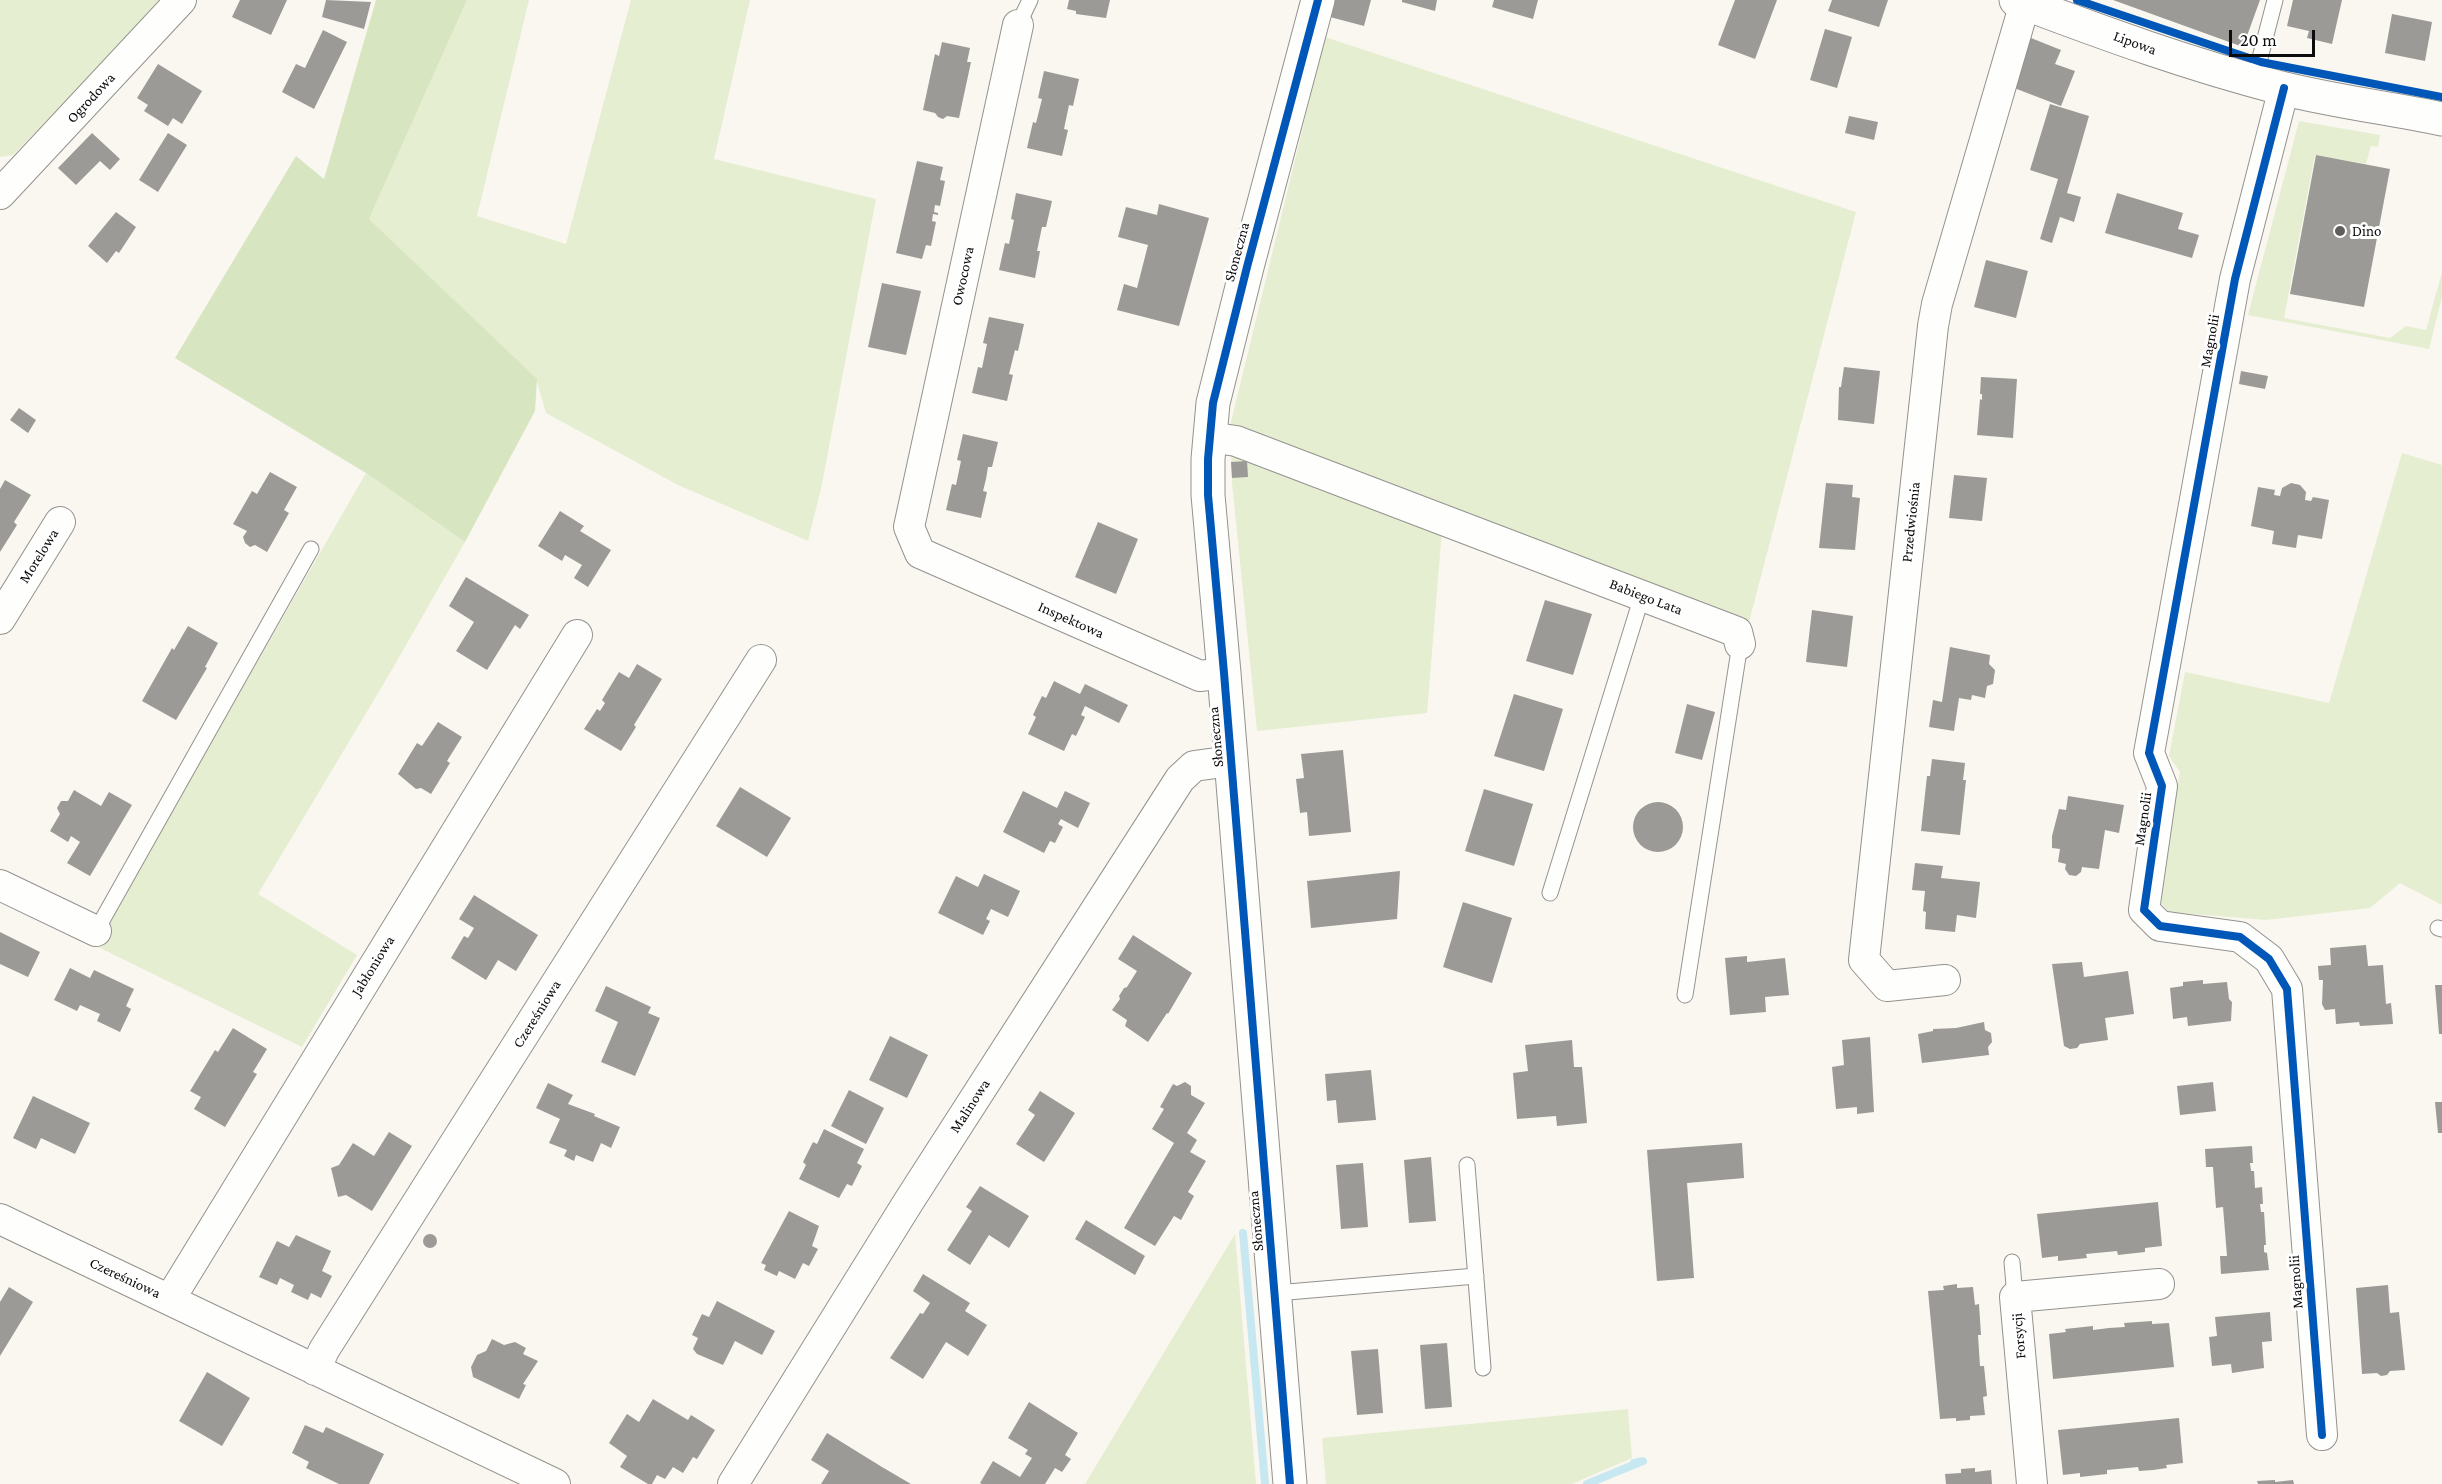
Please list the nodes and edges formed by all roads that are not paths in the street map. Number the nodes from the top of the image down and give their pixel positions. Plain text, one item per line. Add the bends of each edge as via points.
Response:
1 (181, 0) edge
2 (1318, 0) edge
3 (2275, 0) edge
4 (2021, 2) edge
5 (1024, 12) edge
6 (2269, 85) junction
7 (2442, 119) edge
8 (0, 194) edge
9 (1209, 437) junction
10 (60, 522) dead end
11 (311, 549) dead end
12 (920, 554) joint
13 (1642, 596) junction
14 (0, 620) edge
15 (577, 635) dead end
16 (1740, 644) joint
17 (761, 660) dead end
18 (1224, 673) junction
19 (1232, 761) junction
20 (0, 885) edge
21 (1550, 893) dead end
22 (96, 931) joint
23 (1945, 980) dead end
24 (1685, 995) dead end
25 (1467, 1165) dead end
26 (0, 1219) edge
27 (2012, 1262) dead end
28 (1476, 1276) junction
29 (2159, 1284) dead end
30 (1276, 1293) junction
31 (2015, 1297) junction
32 (170, 1299) junction
33 (1483, 1368) dead end
34 (315, 1370) junction
35 (2322, 1435) dead end
36 (555, 1484) edge
37 (733, 1484) edge
38 (1290, 1484) edge
39 (2032, 1484) edge

1 - 8 street, Ogrodowa
2 - 9 street, Słoneczna via 1238,301 1213,403
3 - 6 lane
4 - 6 street, Lipowa via 2185,61
4 - 23 street, Przedwiośnia via 1933,326 1864,960 1887,986
5 - 12 street, Owocowa via 909,527
6 - 7 street, Lipowa
6 - 35 street, Magnolii via 2150,753 2162,786 2144,910 2160,927 2240,937 2269,958 2287,989
9 - 13 street, Babiego Lata via 1236,441
9 - 18 street, Słoneczna via 1208,495
10 - 14 street, Morelowa
11 - 22 lane
12 - 18 street, Inspektowa via 1200,676
13 - 16 street, Babiego Lata via 1737,632
13 - 21 lane
15 - 32 street, Jabłoniowa
16 - 24 lane, Babiego Lata
17 - 34 street, Czereśniowa
18 - 19 street, Słoneczna
19 - 30 street, Słoneczna
19 - 37 street, Malinowa via 1194,766 1180,780 909,1201
20 - 22 street
25 - 28 lane
26 - 32 street, Czereśniowa
27 - 31 lane
28 - 30 lane
28 - 33 lane
29 - 31 street, Forsycji
30 - 38 street, Słoneczna
31 - 39 street, Forsycji
32 - 34 street, Czereśniowa
34 - 36 street, Czereśniowa

